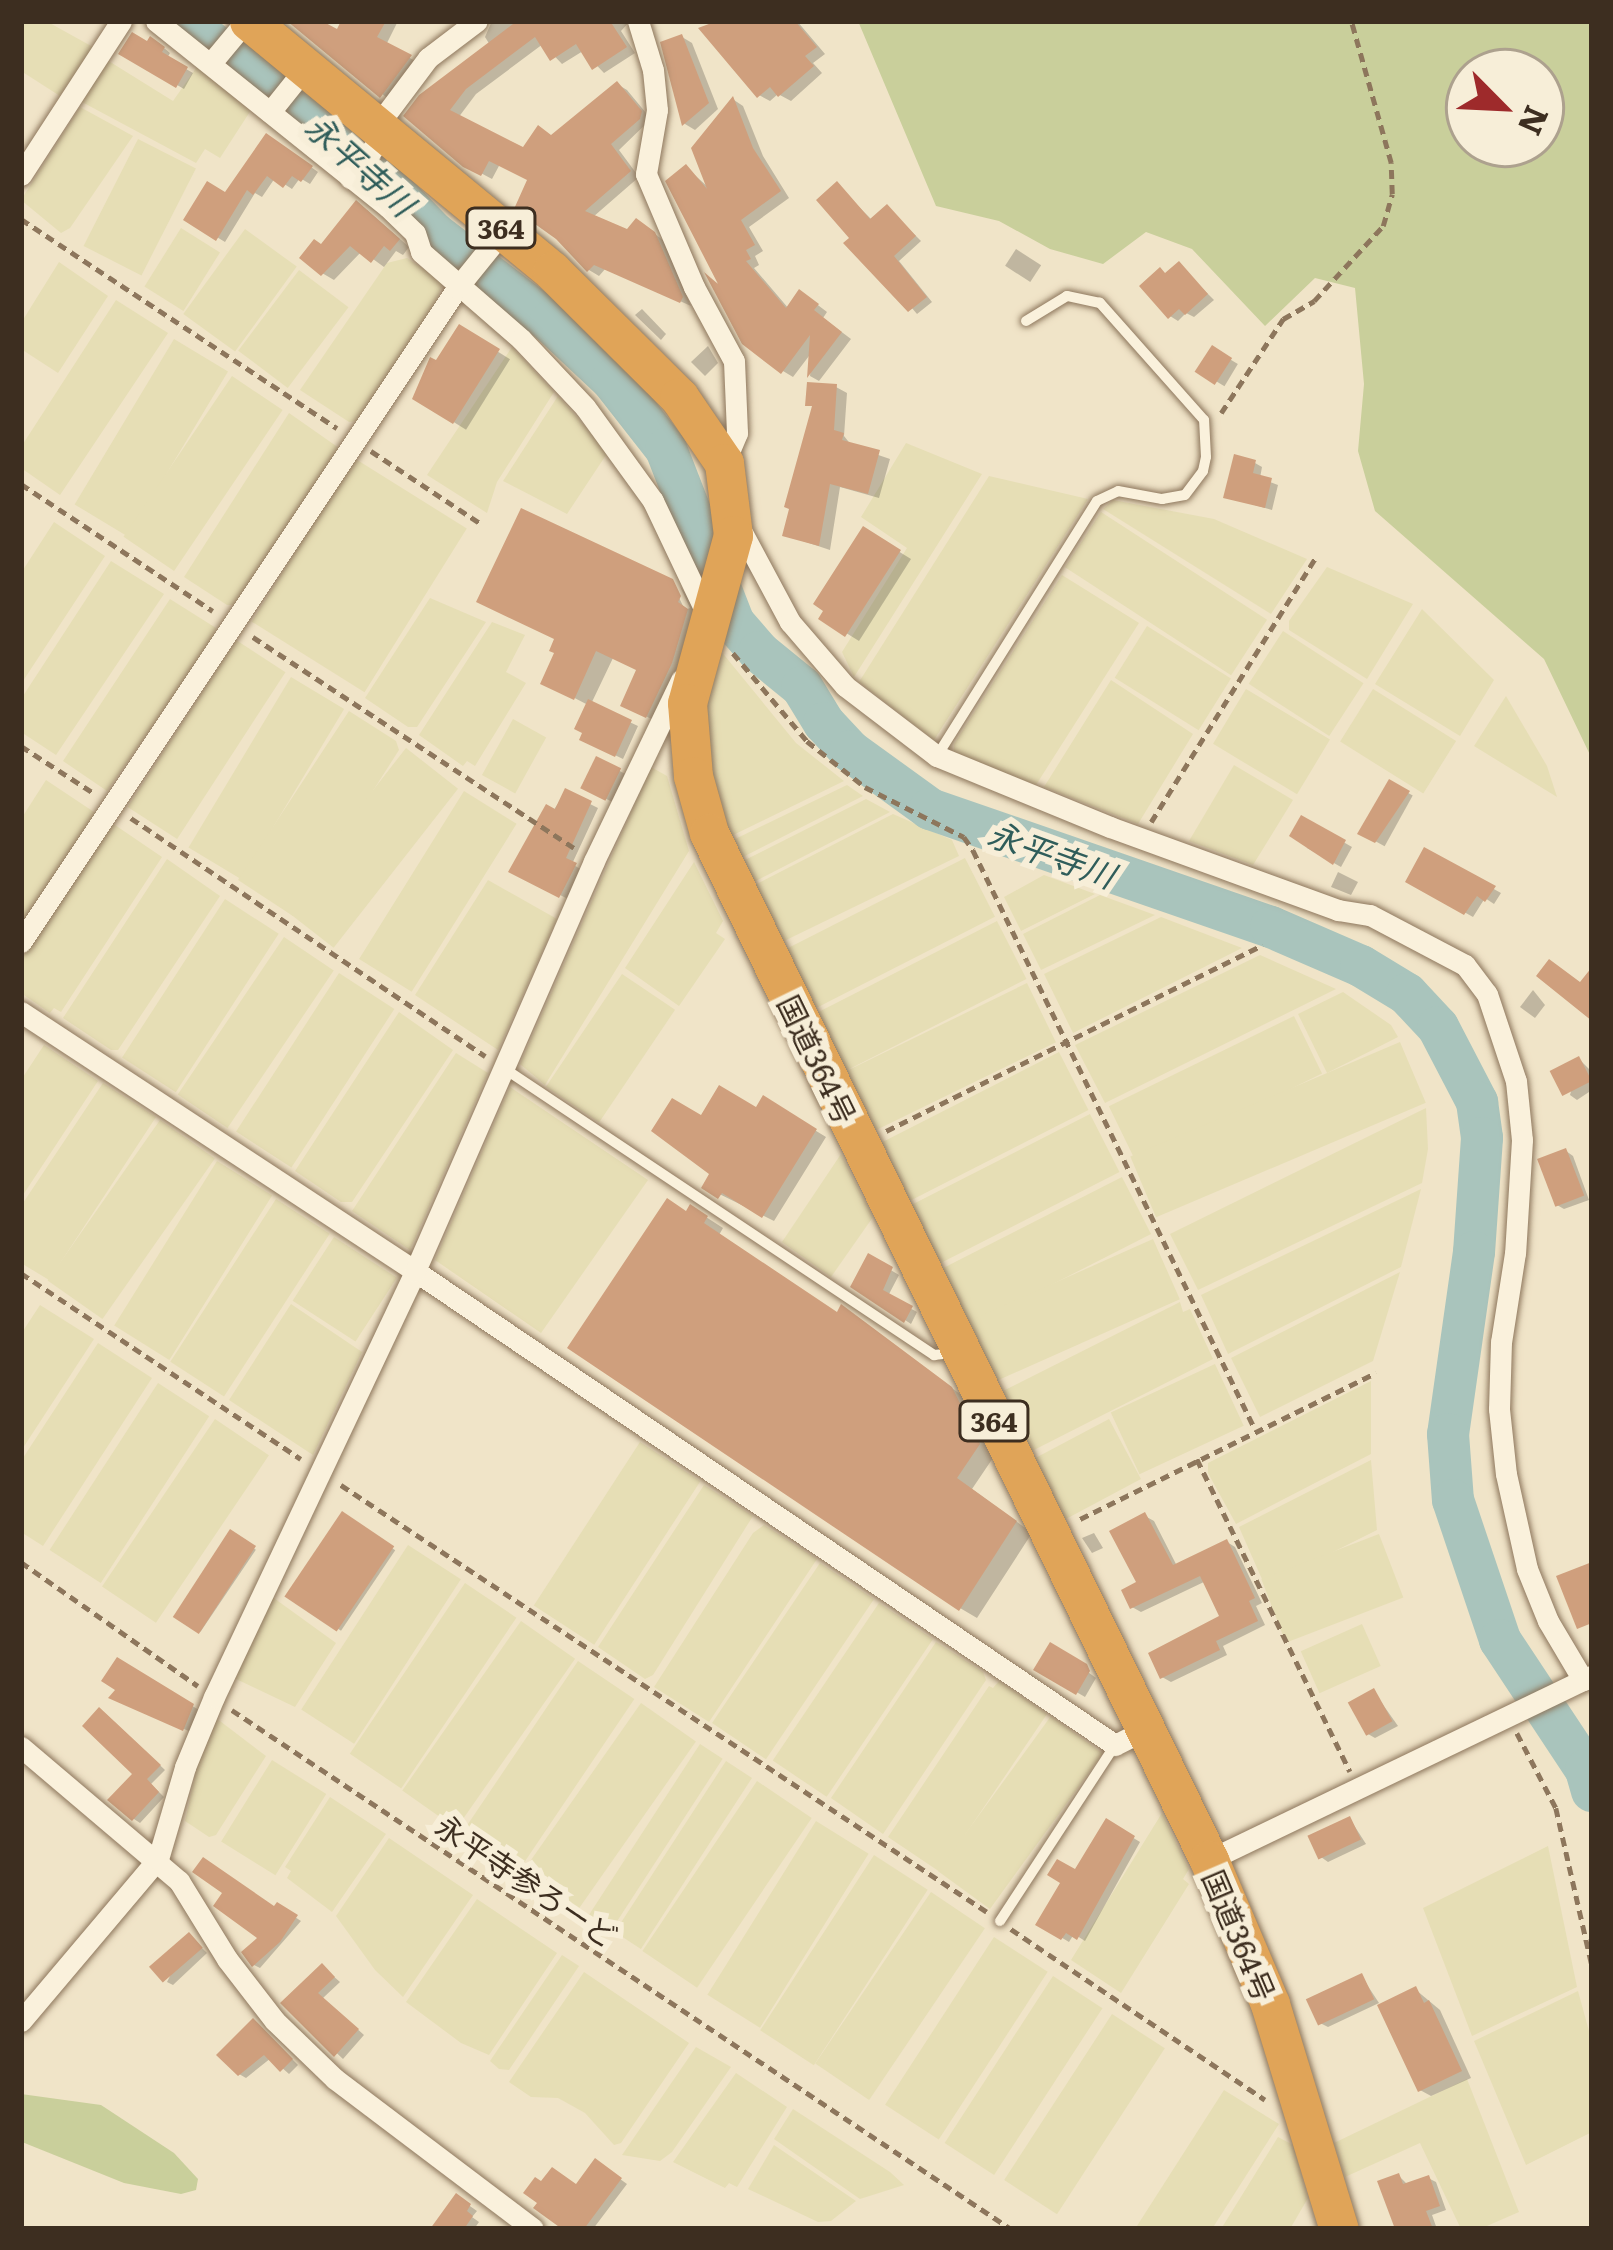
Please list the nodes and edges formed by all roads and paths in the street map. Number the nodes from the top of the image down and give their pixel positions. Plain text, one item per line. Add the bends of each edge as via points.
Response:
1 (121, 21) edge
2 (156, 21) edge
3 (477, 21) edge
4 (638, 21) edge
5 (1351, 21) edge
6 (245, 23) edge
7 (213, 61) junction
8 (302, 72) junction
9 (272, 110) junction
10 (380, 134) junction
11 (21, 176) edge
12 (352, 176) junction
13 (21, 219) edge
14 (500, 235) junction
15 (461, 283) junction
16 (1025, 321) dead end
17 (1207, 433) junction
18 (356, 440) junction
19 (724, 464) junction
20 (21, 484) edge
21 (483, 525) dead end
22 (734, 525) junction
23 (1316, 556) dead end
24 (234, 625) junction
25 (705, 634) junction
26 (21, 746) edge
27 (937, 756) junction
28 (113, 806) junction
29 (1144, 839) junction
30 (594, 861) junction
31 (21, 942) edge
32 (1263, 945) dead end
33 (21, 1012) edge
34 (1067, 1042) junction
35 (503, 1068) junction
36 (860, 1144) junction
37 (415, 1271) junction
38 (21, 1273) edge
39 (961, 1352) junction
40 (1376, 1373) dead end
41 (1255, 1429) junction
42 (1197, 1459) junction
43 (321, 1472) junction
44 (1051, 1535) junction
45 (21, 1562) edge
46 (1581, 1682) edge
47 (214, 1697) junction
48 (1513, 1715) junction
49 (1131, 1737) junction
50 (21, 1747) edge
51 (1359, 1789) junction
52 (158, 1859) junction
53 (1209, 1860) junction
54 (1000, 1921) junction
55 (1592, 1965) edge
56 (21, 2021) edge
57 (1306, 2112) junction
58 (533, 2229) edge
59 (1011, 2229) edge
60 (1340, 2229) edge

1 - 11 street
2 - 7 street
3 - 10 street via 428,58
4 - 19 street via 657,110 646,174 734,361 737,433
5 - 17 path via 1391,163 1383,226 1314,301 1283,320
6 - 7 street
6 - 8 highway, 国道364号 / 364
7 - 9 street
8 - 9 street
8 - 10 highway, 国道364号 / 364
9 - 12 street
10 - 12 street
10 - 14 highway, 国道364号 / 364
12 - 15 street
13 - 18 path
14 - 15 street
14 - 19 highway, 国道364号 / 364 via 679,397
15 - 18 street
15 - 25 street via 620,449 652,501
16 - 17 lane via 1067,296 1100,303 1180,388
17 - 27 lane via 1203,471 1186,495 1118,491 1097,501
18 - 21 path
18 - 24 street
19 - 22 highway, 国道364号 / 364
20 - 24 path
22 - 25 highway, 国道364号 / 364
22 - 27 street via 790,622 831,670
23 - 29 path
24 - 28 street
24 - 30 path
25 - 30 street
25 - 34 path via 724,642 808,741 851,776 964,836
25 - 36 highway, 国道364号 / 364 via 688,742 710,833
26 - 28 path
27 - 29 street
28 - 31 street
28 - 35 path
29 - 46 street via 1424,939 1465,965 1487,994 1516,1081 1522,1140 1501,1342 1506,1474 1527,1569
30 - 35 street
32 - 34 path
33 - 37 street
34 - 36 path
34 - 41 path
35 - 37 street
35 - 39 lane via 934,1355
36 - 39 highway, 国道364号 / 364
37 - 43 street
37 - 49 street
38 - 43 path
39 - 44 highway, 国道364号 / 364
40 - 41 path
41 - 42 path
42 - 44 path
42 - 51 path
43 - 47 street
43 - 54 path
44 - 49 highway, 国道364号 / 364
45 - 47 path, 永平寺参ろーど
46 - 48 street
47 - 52 street
47 - 59 path, 永平寺参ろーど
48 - 51 street
48 - 55 path via 1556,1808
49 - 53 highway, 国道364号 / 364
49 - 54 lane
50 - 52 street
51 - 53 street
52 - 56 street
52 - 58 street via 275,2021 335,2079
53 - 57 highway, 国道364号 / 364
54 - 57 path via 1282,2111
57 - 60 highway, 国道364号 / 364

